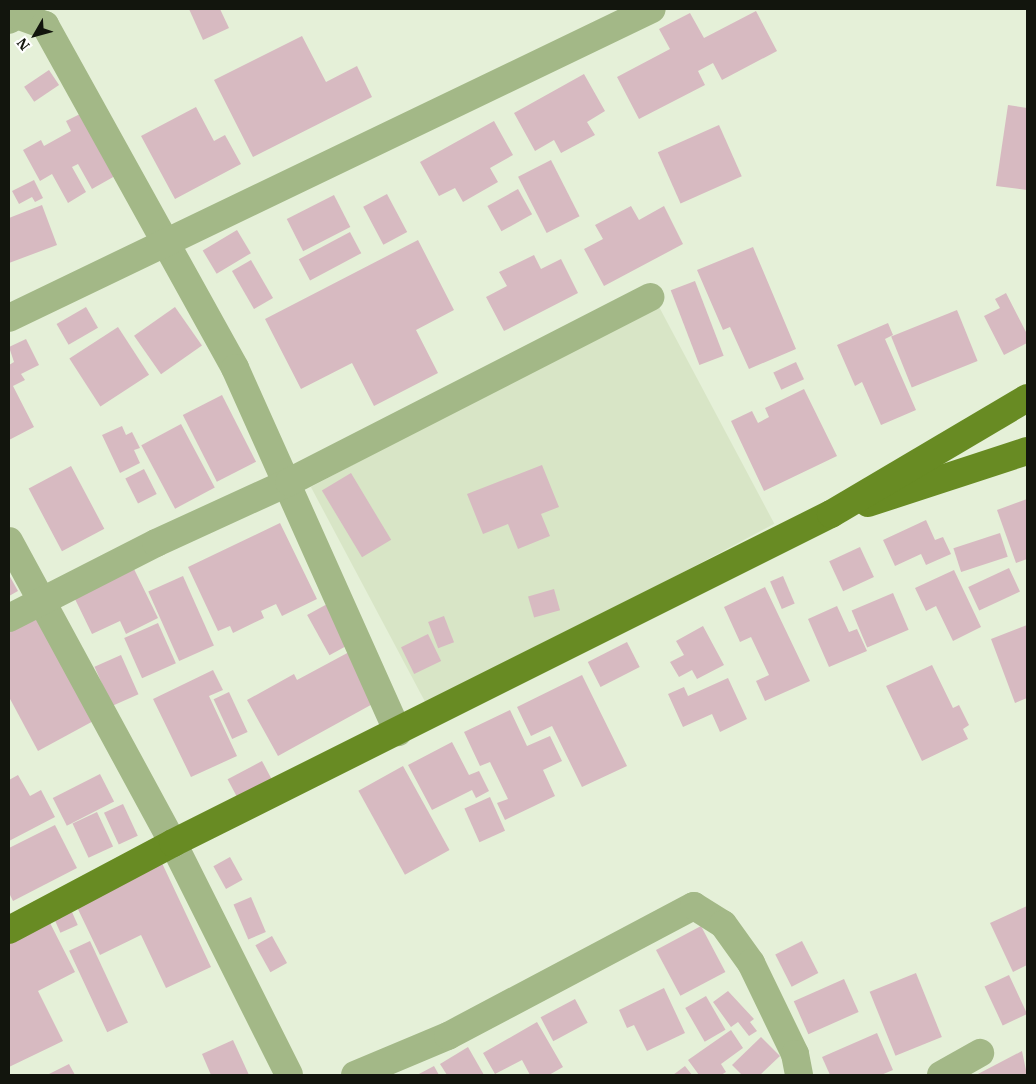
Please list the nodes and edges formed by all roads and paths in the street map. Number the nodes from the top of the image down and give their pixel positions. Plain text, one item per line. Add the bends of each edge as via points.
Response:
1 (652, 9) edge
2 (9, 20) edge
3 (163, 244) junction
4 (650, 297) dead end
5 (9, 318) edge
6 (1027, 398) edge
7 (1027, 451) edge
8 (289, 482) junction
9 (831, 514) junction
10 (9, 541) edge
11 (40, 600) junction
12 (9, 618) edge
13 (398, 732) junction
14 (172, 843) junction
15 (9, 930) edge
16 (980, 1053) dead end
17 (289, 1075) edge
18 (355, 1075) edge
19 (798, 1075) edge
20 (941, 1075) edge

1 - 3 street
2 - 3 street via 17,15 45,25
3 - 5 street
3 - 8 street via 235,368
4 - 8 street
6 - 9 main road
7 - 9 main road
8 - 11 street
8 - 13 street
9 - 13 main road
10 - 11 street
11 - 12 street
11 - 14 street
13 - 14 main road
14 - 15 main road
14 - 17 street
16 - 20 street
18 - 19 street via 448,1036 694,906 723,924 751,963 795,1054

